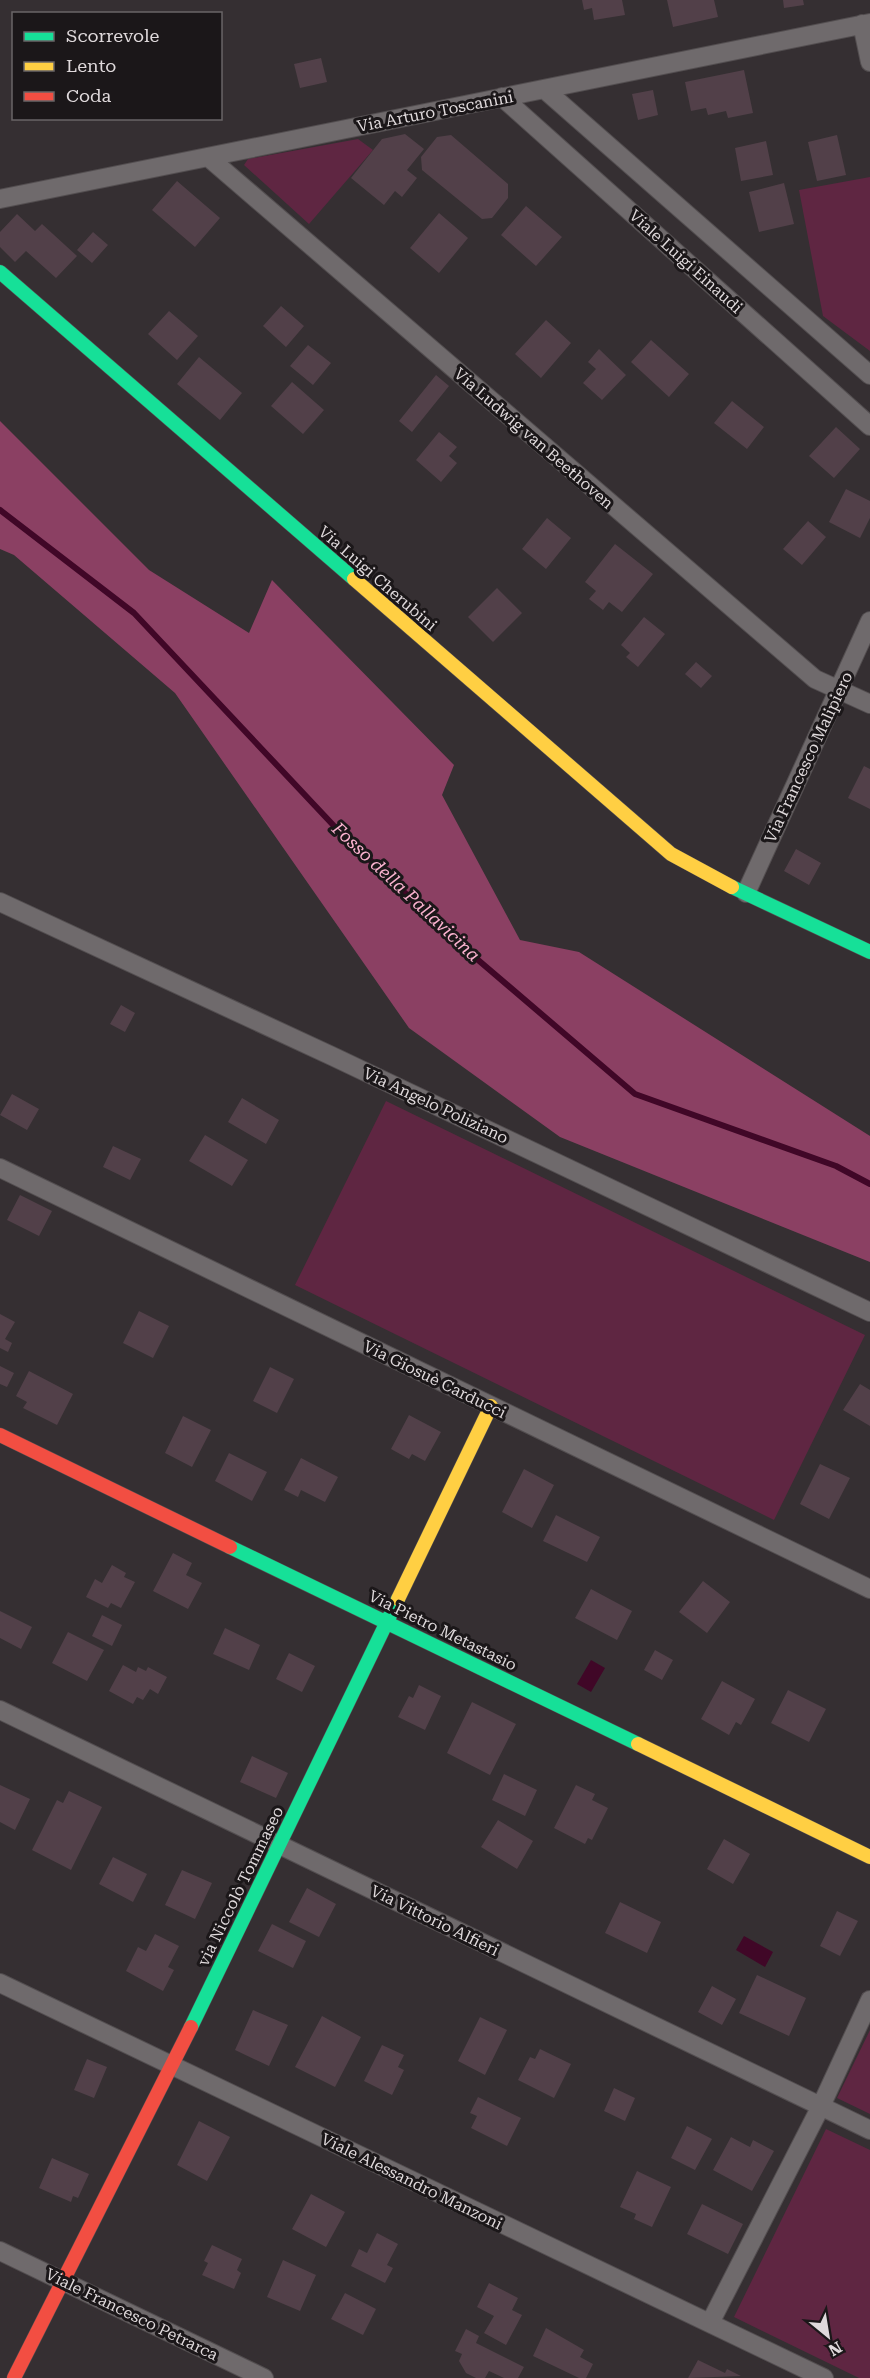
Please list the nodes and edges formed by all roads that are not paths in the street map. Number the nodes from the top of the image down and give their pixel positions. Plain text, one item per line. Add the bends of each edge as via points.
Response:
1 (866, 23) edge
2 (870, 62) edge
3 (544, 88) junction
4 (502, 97) junction
5 (208, 157) junction
6 (0, 199) edge
7 (0, 272) edge
8 (870, 375) edge
9 (870, 426) edge
10 (870, 621) edge
11 (839, 689) junction
12 (870, 704) edge
13 (746, 893) junction
14 (0, 902) edge
15 (870, 952) edge
16 (0, 1168) edge
17 (870, 1312) edge
18 (491, 1406) junction
19 (0, 1435) edge
20 (870, 1589) edge
21 (385, 1621) junction
22 (0, 1710) edge
23 (278, 1844) junction
24 (870, 1857) edge
25 (0, 1983) edge
26 (870, 2000) edge
27 (172, 2065) junction
28 (821, 2106) junction
29 (870, 2130) edge
30 (0, 2251) edge
31 (63, 2281) junction
32 (710, 2323) junction
33 (14, 2378) edge
34 (264, 2378) edge
35 (824, 2378) edge

1 - 2 street
1 - 3 street, Via Arturo Toscanini
3 - 4 street, Via Arturo Toscanini
3 - 8 street
4 - 5 street, Via Arturo Toscanini
4 - 9 street, Viale Luigi Einaudi
5 - 6 street, Via Arturo Toscanini
5 - 11 street, Via Ludwig van Beethoven via 814,679
7 - 13 street, Via Luigi Cherubini via 671,854
10 - 11 street, Via Francesco Malipiero
11 - 12 street, Via Ludwig van Beethoven
11 - 13 street, Via Francesco Malipiero
13 - 15 street, Via Luigi Cherubini
14 - 17 street, Via Angelo Poliziano
16 - 18 street, Via Giosuè Carducci
18 - 20 street, Via Giosuè Carducci
18 - 21 street, via Niccolò Tommaseo
19 - 21 street, Via Pietro Metastasio
21 - 23 street, via Niccolò Tommaseo
21 - 24 street, Via Pietro Metastasio
22 - 23 street, Via Vittorio Alfieri
23 - 27 street, via Niccolò Tommaseo
23 - 28 street, Via Vittorio Alfieri
25 - 27 street, Viale Alessandro Manzoni
26 - 28 street
27 - 31 street, via Niccolò Tommaseo
27 - 32 street, Viale Alessandro Manzoni
28 - 29 street, Via Vittorio Alfieri
28 - 32 street
30 - 31 street, Viale Francesco Petrarca
31 - 33 street, via Niccolò Tommaseo
31 - 34 street, Viale Francesco Petrarca
32 - 35 street, Viale Alessandro Manzoni

